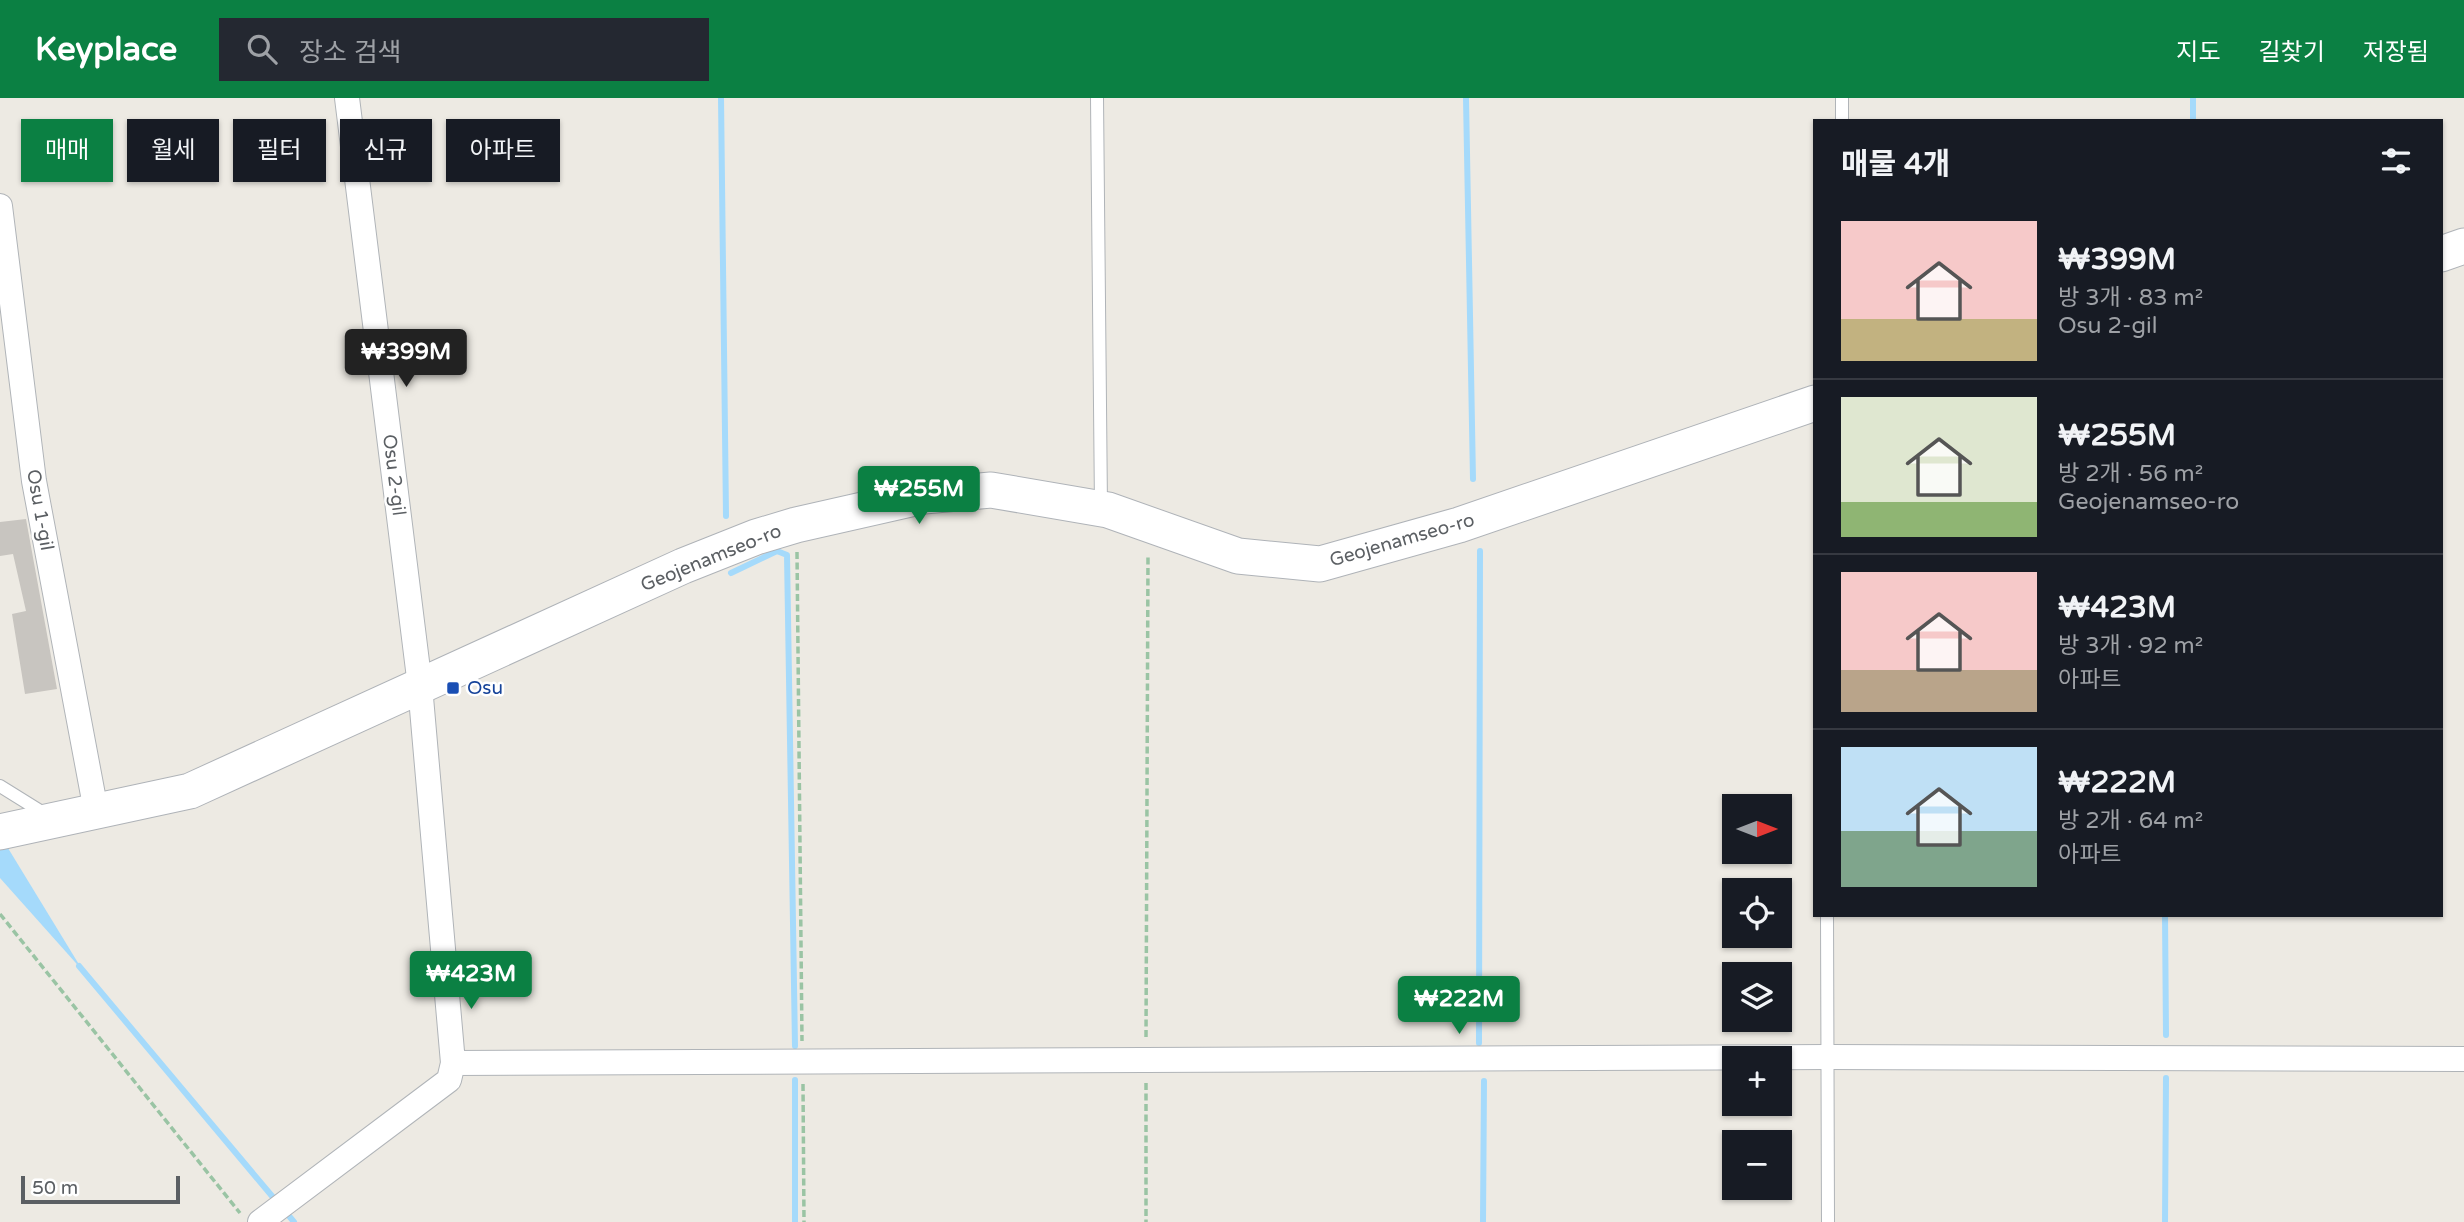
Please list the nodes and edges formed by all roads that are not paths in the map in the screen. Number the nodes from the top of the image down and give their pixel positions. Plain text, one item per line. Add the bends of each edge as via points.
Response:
1 (347, 98) edge
2 (1097, 98) edge
3 (1842, 98) edge
4 (1842, 119) edge
5 (0, 206) edge
6 (2464, 246) edge
7 (2443, 253) edge
8 (1813, 404) edge
9 (1101, 509) junction
10 (420, 686) junction
11 (0, 786) edge
12 (96, 811) junction
13 (45, 822) junction
14 (0, 832) edge
15 (1827, 917) edge
16 (1828, 1057) junction
17 (2464, 1059) edge
18 (453, 1063) junction
19 (260, 1222) edge
20 (1828, 1222) edge

1 - 10 street, Osu 2-gil
2 - 9 lane
3 - 4 lane
5 - 12 street, Osu 1-gil via 34,481
6 - 7 main road
8 - 9 main road, Geojenamseo-ro via 1459,525 1320,564 1238,556
9 - 10 main road, Geojenamseo-ro via 991,490 924,496 796,525 683,566
10 - 12 main road, Geojenamseo-ro via 190,791
10 - 18 street, Osu 2-gil
11 - 13 lane
12 - 13 main road, Geojenamseo-ro
13 - 14 main road, Geojenamseo-ro
15 - 16 lane
16 - 17 street
16 - 18 street
16 - 20 lane
18 - 19 street via 449,1080

